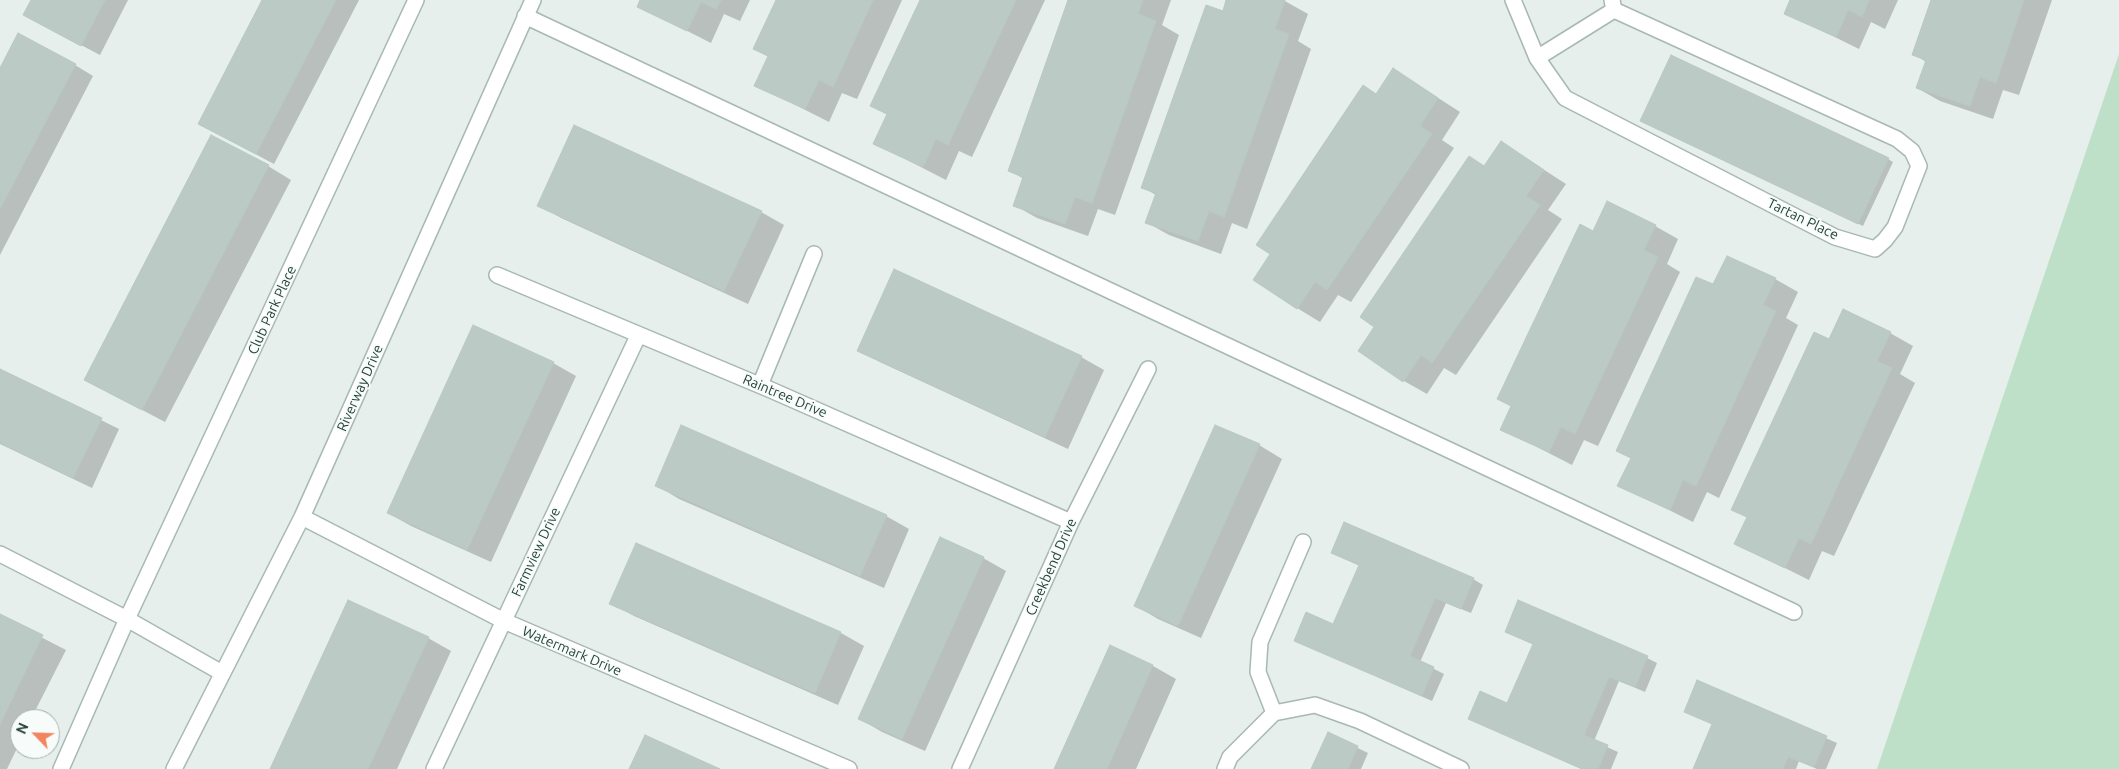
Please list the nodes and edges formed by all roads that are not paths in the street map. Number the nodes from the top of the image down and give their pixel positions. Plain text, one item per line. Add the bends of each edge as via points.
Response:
1 (416, 0) edge
2 (533, 0) edge
3 (1513, 0) edge
4 (1613, 5) edge
5 (525, 16) junction
6 (1537, 58) junction
7 (814, 254) dead end
8 (497, 275) dead end
9 (638, 336) junction
10 (1148, 369) dead end
11 (760, 385) junction
12 (302, 517) junction
13 (1071, 522) junction
14 (1303, 542) dead end
15 (0, 554) edge
16 (1794, 612) dead end
17 (127, 619) junction
18 (504, 621) junction
19 (222, 673) junction
20 (1274, 712) junction
21 (61, 769) edge
22 (174, 769) edge
23 (434, 769) edge
24 (849, 769) edge
25 (960, 769) edge
26 (1225, 769) edge
27 (1461, 769) edge

1 - 17 street, Club Park Place
2 - 5 street, Riverway Drive
3 - 6 street, Tartan Place
4 - 6 street
4 - 6 street, Tartan Place via 1897,140 1912,151 1919,166 1895,227 1885,240 1874,249 1835,237 1565,98
5 - 12 street, Riverway Drive
5 - 16 street
7 - 11 street
8 - 9 street, Raintree Drive
9 - 11 street, Raintree Drive
9 - 18 street, Farmview Drive
10 - 13 street, Creekbend Drive
11 - 13 street, Raintree Drive
12 - 18 street, Watermark Drive
12 - 19 street, Riverway Drive
13 - 25 street, Creekbend Drive
14 - 20 street via 1260,642 1258,672
15 - 17 street
17 - 19 street
17 - 21 street, Club Park Place
18 - 23 street, Farmview Drive
18 - 24 street, Watermark Drive
19 - 22 street, Riverway Drive
20 - 26 street via 1230,757
20 - 27 street via 1315,705 1360,721

